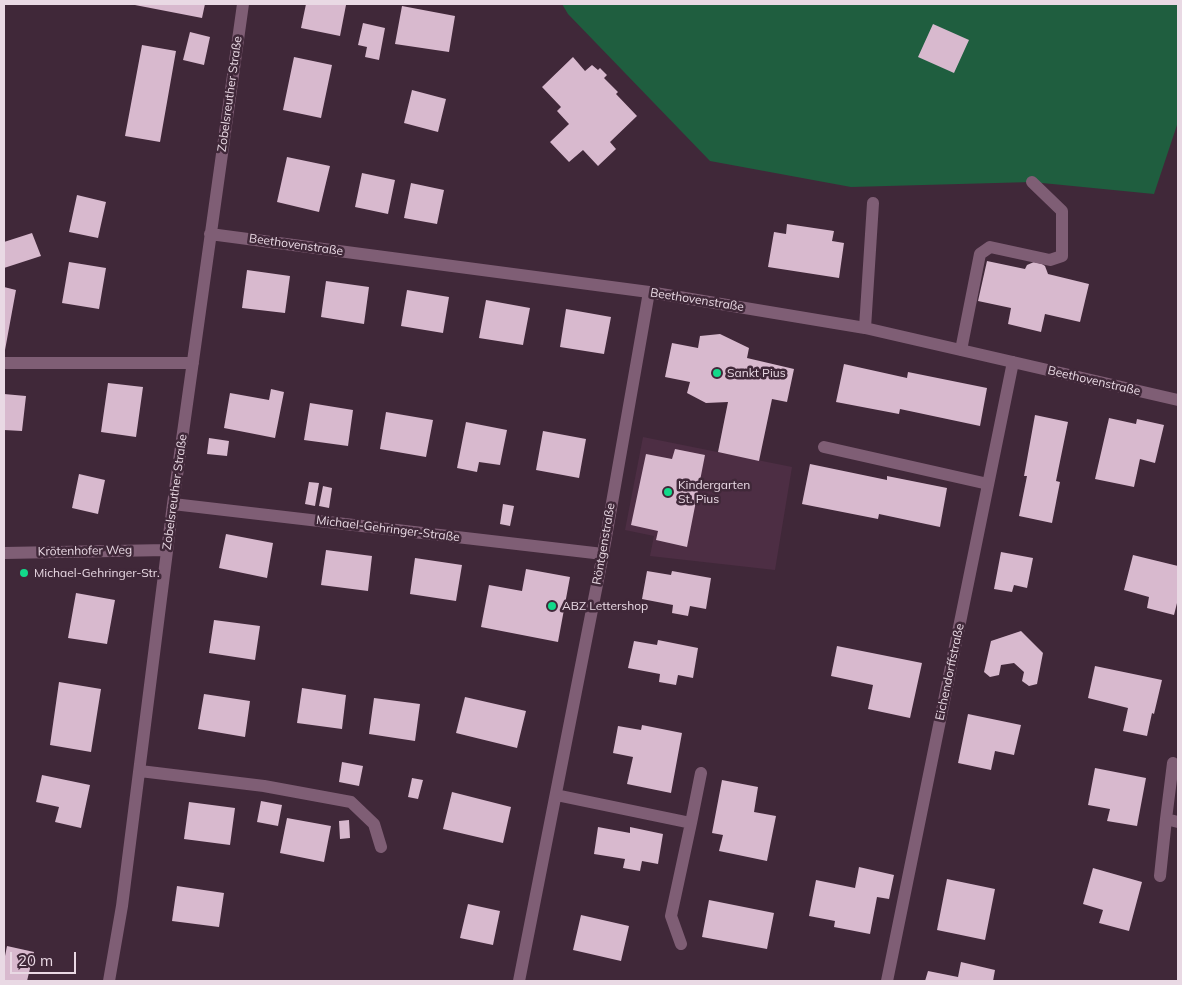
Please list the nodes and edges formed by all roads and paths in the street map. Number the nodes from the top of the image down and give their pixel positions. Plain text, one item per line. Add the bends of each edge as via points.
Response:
1 (243, 4) edge
2 (1032, 182) dead end
3 (874, 203) dead end
4 (210, 234) junction
5 (649, 292) junction
6 (865, 328) junction
7 (961, 350) junction
8 (1013, 362) junction
9 (4, 363) edge
10 (193, 363) junction
11 (1178, 400) edge
12 (824, 447) dead end
13 (988, 484) junction
14 (173, 504) junction
15 (167, 550) junction
16 (4, 553) edge
17 (603, 554) junction
18 (1173, 763) dead end
19 (140, 771) junction
20 (700, 773) dead end
21 (556, 795) junction
22 (1172, 821) edge
23 (691, 823) junction
24 (381, 847) dead end
25 (1160, 876) dead end
26 (681, 944) dead end
27 (109, 981) edge
28 (519, 981) edge
29 (887, 981) edge

1 - 4 street, Zobelsreuther Straße
2 - 7 street via 1062,211 1062,256 1050,260 990,247 980,254
3 - 6 street
4 - 5 street, Beethovenstraße
4 - 10 street, Zobelsreuther Straße
5 - 6 street, Beethovenstraße
5 - 17 street, Röntgenstraße
6 - 7 street, Beethovenstraße
7 - 8 street, Beethovenstraße
8 - 11 street, Beethovenstraße
8 - 13 street, Eichendorffstraße
9 - 10 street
10 - 14 street, Zobelsreuther Straße
12 - 13 street
13 - 29 street, Eichendorffstraße
14 - 15 street, Zobelsreuther Straße
14 - 17 street, Michael-Gehringer-Straße
15 - 16 street, Krötenhofer Weg
15 - 19 street, Zobelsreuther Straße
17 - 21 street, Röntgenstraße
18 - 22 street
19 - 24 street via 264,786 351,802 374,824
19 - 27 street, Zobelsreuther Straße
20 - 23 street
21 - 23 street
21 - 28 street, Röntgenstraße
22 - 25 street
23 - 26 street via 671,916

